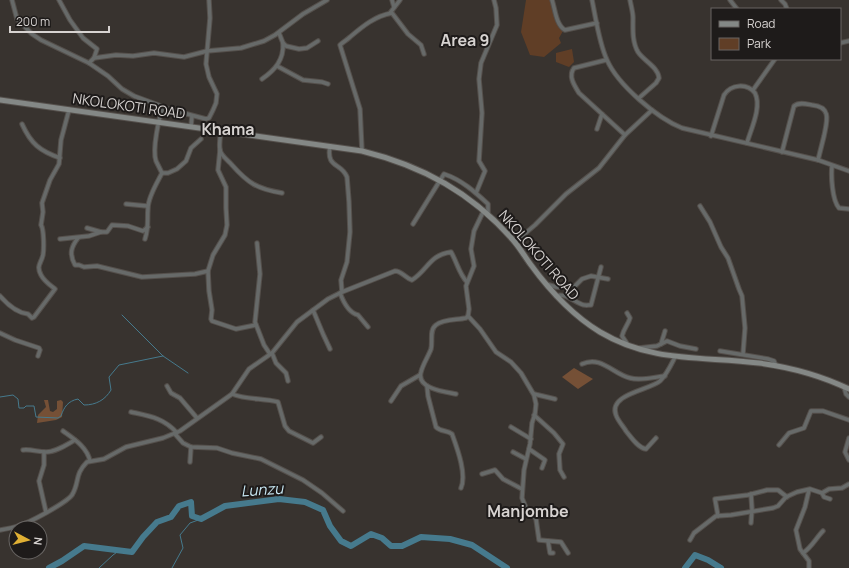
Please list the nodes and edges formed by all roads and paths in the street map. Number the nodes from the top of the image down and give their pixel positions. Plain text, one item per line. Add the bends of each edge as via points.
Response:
1 (12, 0) edge
2 (59, 0) edge
3 (209, 0) edge
4 (392, 0) edge
5 (402, 0) edge
6 (494, 0) edge
7 (552, 0) edge
8 (592, 0) edge
9 (630, 0) edge
10 (730, 0) edge
11 (324, 1) edge
12 (394, 7) junction
13 (736, 8) edge
14 (390, 13) junction
15 (598, 23) junction
16 (279, 33) junction
17 (318, 41) dead end
18 (283, 44) junction
19 (207, 51) junction
20 (424, 54) dead end
21 (94, 58) junction
22 (606, 60) junction
23 (774, 60) edge
24 (89, 62) junction
25 (278, 66) junction
26 (262, 79) dead end
27 (328, 84) dead end
28 (753, 90) junction
29 (639, 98) junction
30 (0, 100) edge
31 (163, 107) junction
32 (69, 110) junction
33 (652, 110) junction
34 (602, 114) junction
35 (192, 116) junction
36 (158, 122) junction
37 (22, 124) dead end
38 (191, 126) junction
39 (597, 129) dead end
40 (220, 131) junction
41 (625, 135) junction
42 (711, 136) junction
43 (200, 139) dead end
44 (747, 143) junction
45 (330, 146) junction
46 (220, 150) junction
47 (362, 151) junction
48 (782, 152) junction
49 (60, 158) junction
50 (818, 160) junction
51 (832, 166) junction
52 (849, 171) edge
53 (162, 173) junction
54 (440, 180) junction
55 (282, 193) dead end
56 (476, 193) junction
57 (126, 204) dead end
58 (700, 206) dead end
59 (144, 207) junction
60 (849, 209) edge
61 (486, 212) junction
62 (413, 224) dead end
63 (148, 227) junction
64 (87, 228) dead end
65 (101, 232) junction
66 (78, 238) junction
67 (60, 239) dead end
68 (145, 239) dead end
69 (257, 242) dead end
70 (515, 242) junction
71 (601, 267) dead end
72 (208, 272) junction
73 (598, 277) junction
74 (608, 279) dead end
75 (467, 282) junction
76 (545, 284) junction
77 (341, 293) junction
78 (0, 296) edge
79 (556, 296) junction
80 (313, 310) junction
81 (627, 313) dead end
82 (468, 316) junction
83 (256, 325) junction
84 (368, 327) dead end
85 (665, 331) dead end
86 (0, 332) edge
87 (661, 344) junction
88 (629, 346) junction
89 (636, 348) junction
90 (330, 349) dead end
91 (696, 349) dead end
92 (720, 351) dead end
93 (271, 353) junction
94 (743, 354) junction
95 (38, 356) dead end
96 (675, 357) junction
97 (582, 364) dead end
98 (776, 366) junction
99 (420, 375) junction
100 (665, 376) junction
101 (288, 381) dead end
102 (167, 386) dead end
103 (427, 386) junction
104 (846, 388) edge
105 (232, 394) junction
106 (456, 394) dead end
107 (534, 394) junction
108 (849, 397) edge
109 (555, 399) dead end
110 (391, 401) dead end
111 (131, 412) dead end
112 (534, 415) junction
113 (197, 418) junction
114 (849, 420) edge
115 (510, 427) dead end
116 (63, 431) dead end
117 (176, 433) junction
118 (321, 437) dead end
119 (656, 438) dead end
120 (849, 438) edge
121 (531, 439) junction
122 (75, 440) junction
123 (779, 445) dead end
124 (191, 447) junction
125 (529, 449) junction
126 (23, 450) dead end
127 (44, 452) junction
128 (513, 452) dead end
129 (526, 459) junction
130 (849, 460) edge
131 (90, 461) junction
132 (190, 462) dead end
133 (542, 468) dead end
134 (482, 474) dead end
135 (564, 477) dead end
136 (849, 484) edge
137 (461, 488) dead end
138 (522, 489) junction
139 (809, 490) junction
140 (822, 493) junction
141 (751, 494) junction
142 (787, 497) junction
143 (830, 499) dead end
144 (343, 511) dead end
145 (46, 512) junction
146 (752, 512) junction
147 (718, 516) junction
148 (751, 523) dead end
149 (0, 530) edge
150 (823, 531) dead end
151 (690, 540) dead end
152 (548, 541) junction
153 (553, 553) dead end
154 (568, 553) dead end
155 (804, 553) junction
156 (809, 568) edge

1 - 24 street via 17,19 32,34
2 - 21 street via 70,20 84,38 97,49
3 - 19 street
4 - 12 street
5 - 12 street
6 - 56 street via 497,25 481,63 482,113 478,161 484,171
7 - 15 street via 558,19 565,30
8 - 15 street
9 - 29 street via 636,48 657,71 659,78
10 - 13 street
11 - 16 street
12 - 14 street
14 - 20 street via 393,13 408,34 421,45
14 - 47 street via 361,27 340,45 360,109
15 - 22 street
16 - 18 street
16 - 19 street via 241,48
17 - 18 street via 303,49
18 - 25 street
19 - 21 street via 184,57 154,53
19 - 35 street via 206,64 217,90 217,98 208,118
21 - 24 street
22 - 29 street via 614,75
22 - 34 street via 579,66 572,71 574,84 579,93
23 - 28 street
24 - 31 street via 122,89
25 - 26 street
25 - 27 street via 303,80
28 - 42 street via 735,86 727,90
28 - 44 street via 757,95 757,106
29 - 33 street
30 - 32 main road, NKOLOKOTI ROAD
31 - 35 street
31 - 36 street
32 - 36 main road, NKOLOKOTI ROAD
32 - 49 street via 61,140
33 - 41 street
33 - 42 street via 672,124
34 - 39 street
34 - 41 street
35 - 38 street
36 - 38 main road, NKOLOKOTI ROAD
36 - 53 street via 156,156
37 - 49 street via 32,142
38 - 40 main road, NKOLOKOTI ROAD
40 - 45 main road, NKOLOKOTI ROAD
40 - 46 street
41 - 70 street via 599,168 566,194
42 - 44 street
43 - 53 street via 178,169
44 - 48 street
45 - 47 main road, NKOLOKOTI ROAD
45 - 77 street via 330,160 347,177 350,202 350,232
46 - 55 street via 248,181
46 - 72 street via 218,170 226,187 227,225
47 - 54 main road, NKOLOKOTI ROAD via 409,165
48 - 50 street
48 - 50 street via 794,106 799,103 816,105 824,109 828,120
49 - 78 street via 42,203 43,256 39,264 40,274 54,289 32,318 6,303
50 - 51 street
51 - 52 street
51 - 60 street via 836,203 839,208
53 - 59 street
54 - 56 street via 446,175
54 - 61 main road, NKOLOKOTI ROAD
54 - 62 street
56 - 61 street via 488,204
57 - 59 street
58 - 94 street via 728,258 742,296 745,328
59 - 63 street
61 - 70 main road, NKOLOKOTI ROAD
61 - 75 street via 474,231 471,249 474,266
63 - 65 street via 143,230 112,225 107,232
63 - 68 street
64 - 65 street
65 - 66 street
66 - 67 street
66 - 72 street via 70,251 75,265 97,266 142,277
69 - 83 street via 260,274
70 - 76 main road, NKOLOKOTI ROAD
71 - 73 street
72 - 83 street via 211,320 236,329
73 - 74 street
73 - 76 street via 582,279 573,288
73 - 79 street via 591,305 582,305 569,298
75 - 77 street via 451,252 433,259 412,280 395,271
75 - 82 street
76 - 79 main road, NKOLOKOTI ROAD
77 - 80 street
77 - 84 street via 349,310 358,315
79 - 88 main road, NKOLOKOTI ROAD via 590,326
80 - 90 street
80 - 93 street via 297,322
81 - 88 street via 630,318 622,336
82 - 99 street via 436,325 432,330 431,349
82 - 107 street via 496,352 511,362
83 - 93 street via 264,345
85 - 87 street
86 - 95 street via 39,348
87 - 89 street
87 - 91 street via 667,341
88 - 89 main road, NKOLOKOTI ROAD
89 - 96 main road, NKOLOKOTI ROAD
92 - 94 street
93 - 101 street via 286,373
93 - 105 street via 249,370
94 - 98 street via 774,361
96 - 98 main road, NKOLOKOTI ROAD
96 - 100 street
97 - 100 street via 595,361 625,377 637,379
98 - 104 main road, NKOLOKOTI ROAD
99 - 103 street
99 - 110 street via 401,386
100 - 119 street via 655,385 623,397 615,412 632,439 644,449
102 - 113 street
103 - 106 street
103 - 137 street via 436,427 452,434 456,444 464,474
104 - 108 street
105 - 113 street
105 - 118 street via 243,398 278,402 289,431 313,443
107 - 109 street
107 - 112 street
111 - 117 street via 157,418
112 - 121 street
112 - 135 street via 563,444 559,454 560,470
113 - 117 street
114 - 123 street via 823,411 810,411 804,428 789,433
115 - 121 street
116 - 122 street
117 - 124 street via 183,443
117 - 131 street via 126,448 106,458
120 - 130 street via 845,452
121 - 125 street
122 - 127 street via 53,451
122 - 131 street via 88,452
124 - 132 street
124 - 144 street via 217,448 261,459 303,480
125 - 129 street
125 - 133 street via 544,460
126 - 127 street
127 - 145 street via 44,465 39,481
128 - 129 street
129 - 138 street
131 - 145 street via 78,472 70,497
134 - 138 street via 495,470 503,479
136 - 140 street
138 - 152 street via 526,508 536,519 539,540
139 - 140 street
139 - 142 street
139 - 155 street via 804,512 796,530 800,549
140 - 143 street
141 - 142 street via 778,490
141 - 146 street
141 - 147 street via 715,499
142 - 146 street via 776,507
145 - 149 street via 24,524
146 - 147 street
146 - 148 street
147 - 151 street via 694,533
150 - 155 street
152 - 153 street via 550,553
152 - 154 street via 562,542
155 - 156 street via 810,561

